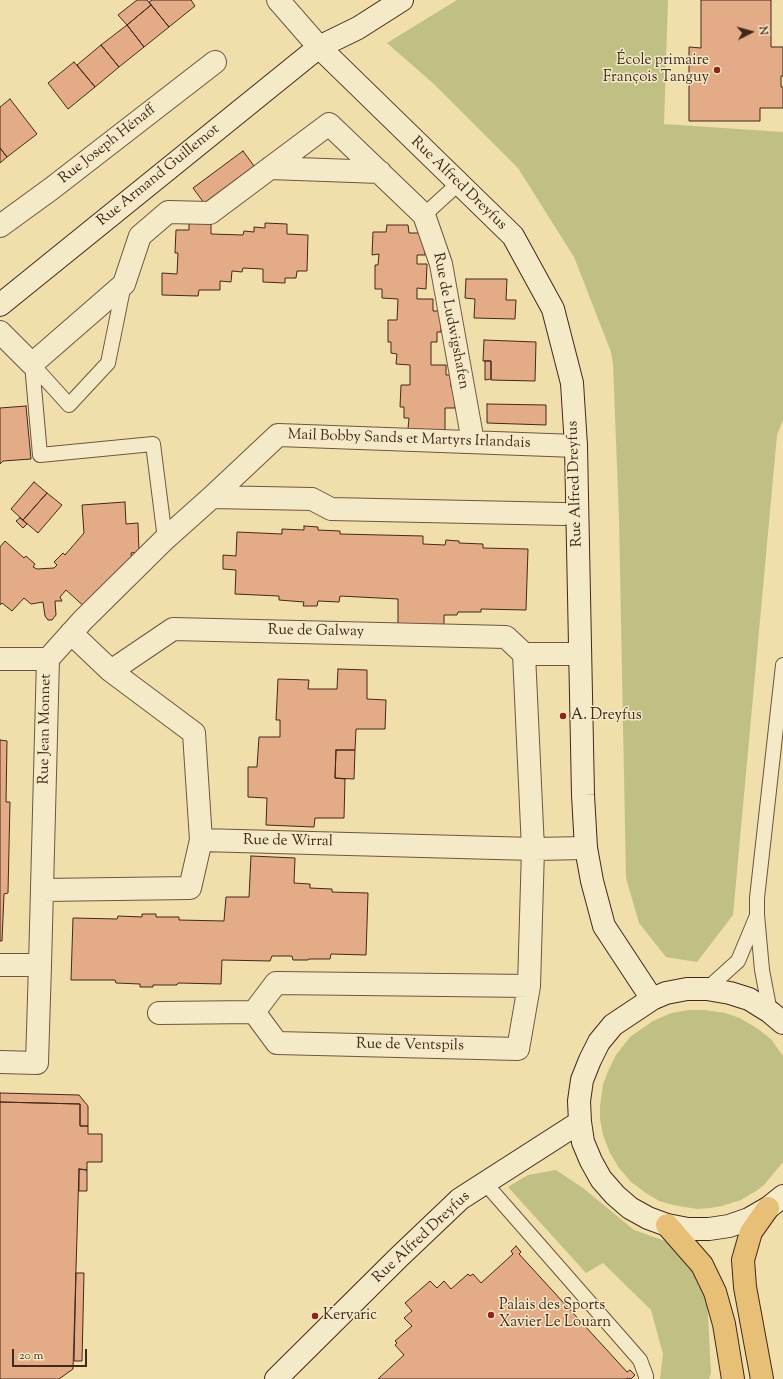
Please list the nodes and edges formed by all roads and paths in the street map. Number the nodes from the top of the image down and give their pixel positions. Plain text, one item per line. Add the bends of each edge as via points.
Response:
1 (278, 0) edge
2 (402, 0) edge
3 (319, 47) junction
4 (215, 62) dead end
5 (270, 168) junction
6 (380, 172) junction
7 (458, 184) junction
8 (424, 215) junction
9 (0, 226) edge
10 (124, 284) junction
11 (0, 305) edge
12 (0, 332) edge
13 (32, 364) junction
14 (473, 442) junction
15 (576, 446) junction
16 (212, 497) junction
17 (564, 514) dead end
18 (165, 539) junction
19 (71, 633) junction
20 (524, 654) junction
21 (580, 654) junction
22 (0, 659) edge
23 (48, 659) junction
24 (783, 666) edge
25 (111, 671) junction
26 (201, 840) junction
27 (586, 848) junction
28 (533, 849) junction
29 (42, 890) junction
30 (757, 915) junction
31 (0, 965) edge
32 (40, 965) junction
33 (529, 986) junction
34 (707, 989) junction
35 (652, 999) junction
36 (254, 1012) junction
37 (159, 1013) dead end
38 (777, 1017) edge
39 (0, 1062) edge
40 (580, 1122) junction
41 (485, 1183) junction
42 (775, 1202) edge
43 (667, 1225) junction
44 (730, 1355) junction
45 (277, 1378) edge
46 (646, 1379) edge
47 (721, 1379) edge
48 (733, 1379) edge
49 (762, 1379) edge

1 - 3 street, Rue Alfred Dreyfus
2 - 3 street via 358,28
3 - 7 street, Rue Alfred Dreyfus
3 - 11 street, Rue Armand Guillemot
4 - 9 street, Rue Joseph Hénaff
5 - 6 street
5 - 6 street, Rue de Ludwigshafen via 329,124
5 - 10 street, Rue de Ludwigshafen via 210,213 168,212 140,236
6 - 8 street, Rue de Ludwigshafen
7 - 8 lane
7 - 15 street, Rue Alfred Dreyfus via 513,236 553,309 572,383
8 - 14 street, Rue de Ludwigshafen via 441,264
10 - 13 street
10 - 13 lane via 108,363 69,405
12 - 13 street
13 - 18 lane via 40,455 153,444
14 - 15 street, Mail Bobby Sands et Martyrs Irlandais
14 - 16 street, Mail Bobby Sands et Martyrs Irlandais via 278,435
15 - 21 street, Rue Alfred Dreyfus
16 - 17 street via 312,499 331,509
16 - 18 street, Rue Jean Monnet
18 - 19 street, Rue Jean Monnet
19 - 23 street, Rue Jean Monnet
19 - 25 street
20 - 21 street
20 - 25 street, Rue de Galway via 506,637 173,629
20 - 28 street, Rue de Ventspils
21 - 27 street, Rue Alfred Dreyfus
22 - 23 street
23 - 29 street, Rue Jean Monnet
24 - 30 lane
25 - 26 street via 194,733
26 - 28 street, Rue de Wirral
26 - 29 street via 190,888
27 - 28 street, Rue de Wirral
27 - 35 street, Rue Alfred Dreyfus via 604,926
28 - 33 street, Rue de Ventspils
29 - 32 street, Rue Jean Monnet
30 - 34 lane via 738,961
30 - 38 lane via 762,970
31 - 32 street
32 - 39 street, Rue Jean Monnet via 37,1062
33 - 36 street via 276,983
33 - 36 street, Rue de Ventspils via 518,1049 277,1043
34 - 35 street via 687,989
34 - 38 street via 730,992 749,999
35 - 40 street via 613,1025 599,1042 582,1080
36 - 37 street
40 - 41 street, Rue Alfred Dreyfus
40 - 43 street via 583,1142 601,1179 630,1208
41 - 45 street, Rue Alfred Dreyfus via 460,1199
41 - 46 lane via 640,1360
42 - 43 street via 749,1219 730,1226 688,1229
42 - 49 main road via 751,1232 743,1260 745,1287
43 - 44 main road via 702,1265 715,1292
44 - 47 main road
44 - 48 main road

